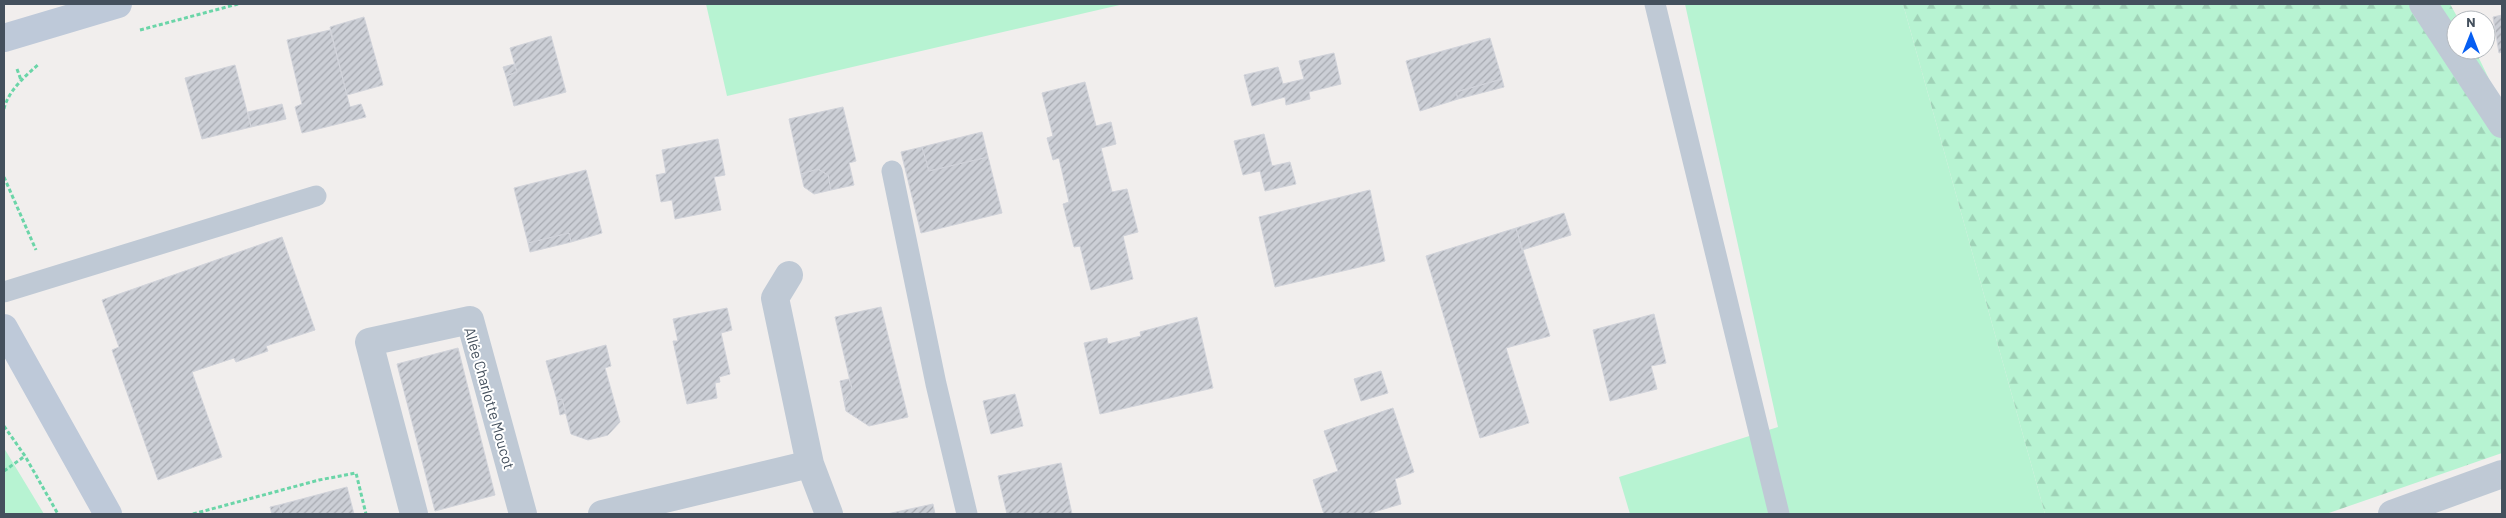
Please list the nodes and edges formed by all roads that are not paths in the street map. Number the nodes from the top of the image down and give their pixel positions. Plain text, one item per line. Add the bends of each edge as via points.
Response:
1 (118, 4) edge
2 (1655, 4) edge
3 (2424, 4) edge
4 (4, 38) edge
5 (2502, 124) edge
6 (892, 171) dead end
7 (316, 196) dead end
8 (789, 275) dead end
9 (4, 292) edge
10 (4, 328) edge
11 (810, 464) junction
12 (2502, 474) edge
13 (108, 514) edge
14 (414, 514) edge
15 (521, 514) edge
16 (602, 514) edge
17 (829, 514) edge
18 (967, 514) edge
19 (1779, 514) edge
20 (2392, 514) edge

1 - 4 main road
2 - 19 lane
3 - 5 street
6 - 18 lane
7 - 9 lane
8 - 11 street via 775,298
10 - 13 main road
11 - 16 street
11 - 17 street
12 - 20 street
14 - 15 street, Allée Charlotte Moucot via 370,342 470,320

